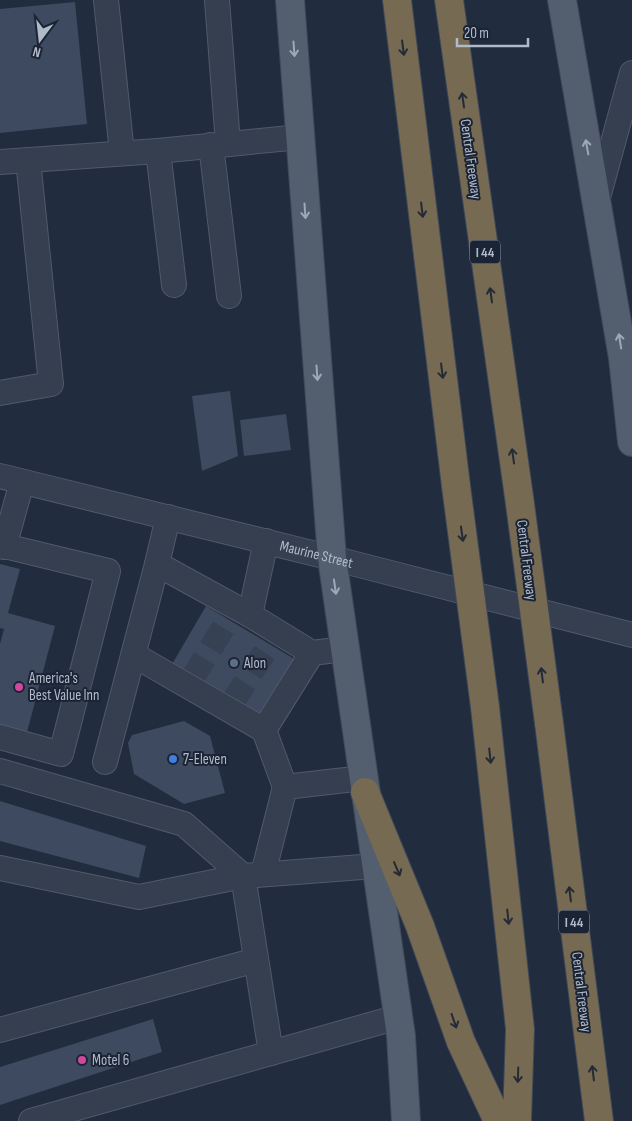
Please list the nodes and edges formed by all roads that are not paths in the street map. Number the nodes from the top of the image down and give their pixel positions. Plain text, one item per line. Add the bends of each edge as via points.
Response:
1 (106, 0) edge
2 (217, 0) edge
3 (290, 0) edge
4 (397, 0) edge
5 (449, 0) edge
6 (562, 0) edge
7 (632, 72) edge
8 (300, 138) junction
9 (220, 144) junction
10 (158, 151) junction
11 (122, 153) junction
12 (28, 160) junction
13 (0, 162) edge
14 (596, 201) junction
15 (174, 286) dead end
16 (229, 296) dead end
17 (0, 393) edge
18 (632, 442) edge
19 (11, 479) edge
20 (168, 517) junction
21 (266, 541) junction
22 (2, 546) edge
23 (332, 558) junction
24 (157, 564) junction
25 (238, 614) junction
26 (632, 635) edge
27 (344, 649) junction
28 (312, 653) junction
29 (134, 655) junction
30 (264, 730) junction
31 (0, 737) edge
32 (105, 762) dead end
33 (0, 771) edge
34 (364, 785) junction
35 (286, 787) junction
36 (376, 866) junction
37 (0, 868) edge
38 (253, 875) junction
39 (256, 960) junction
40 (398, 1017) junction
41 (0, 1030) edge
42 (271, 1053) junction
43 (31, 1121) edge
44 (406, 1121) edge
45 (498, 1121) edge
46 (516, 1121) edge
47 (599, 1121) edge

1 - 11 street
2 - 9 street
3 -> 8 main road
4 -> 46 highway, bridge via 485,707 520,1029
47 -> 5 highway, Central Freeway / I 44, bridge via 520,504
14 -> 6 main road
7 - 14 street
8 - 9 street
8 -> 23 main road
9 - 10 street
9 - 16 street
10 - 11 street
10 - 15 street
11 - 12 street
12 - 13 street
12 - 17 street via 51,384
18 -> 14 main road via 623,358
19 - 20 street, Maurine Street
19 - 22 street
20 - 21 street, Maurine Street
20 - 24 street
21 - 23 street, Maurine Street
21 - 25 street
22 - 31 street via 108,572 61,754
23 - 26 street, Maurine Street
23 -> 27 main road
24 - 25 street
24 - 29 street
25 - 28 street via 274,638
27 - 28 street
27 - 34 main road
28 - 30 street
29 - 30 street via 230,706
29 - 32 street
30 - 35 street
33 - 38 street via 184,824
34 - 35 street
34 - 36 main road
34 -> 45 highway via 462,1042
35 - 38 street
36 - 38 street
36 - 40 main road
37 - 38 street via 138,897
38 - 39 street
39 - 41 street
39 - 42 street
40 - 42 street
40 - 44 main road
42 - 43 street

